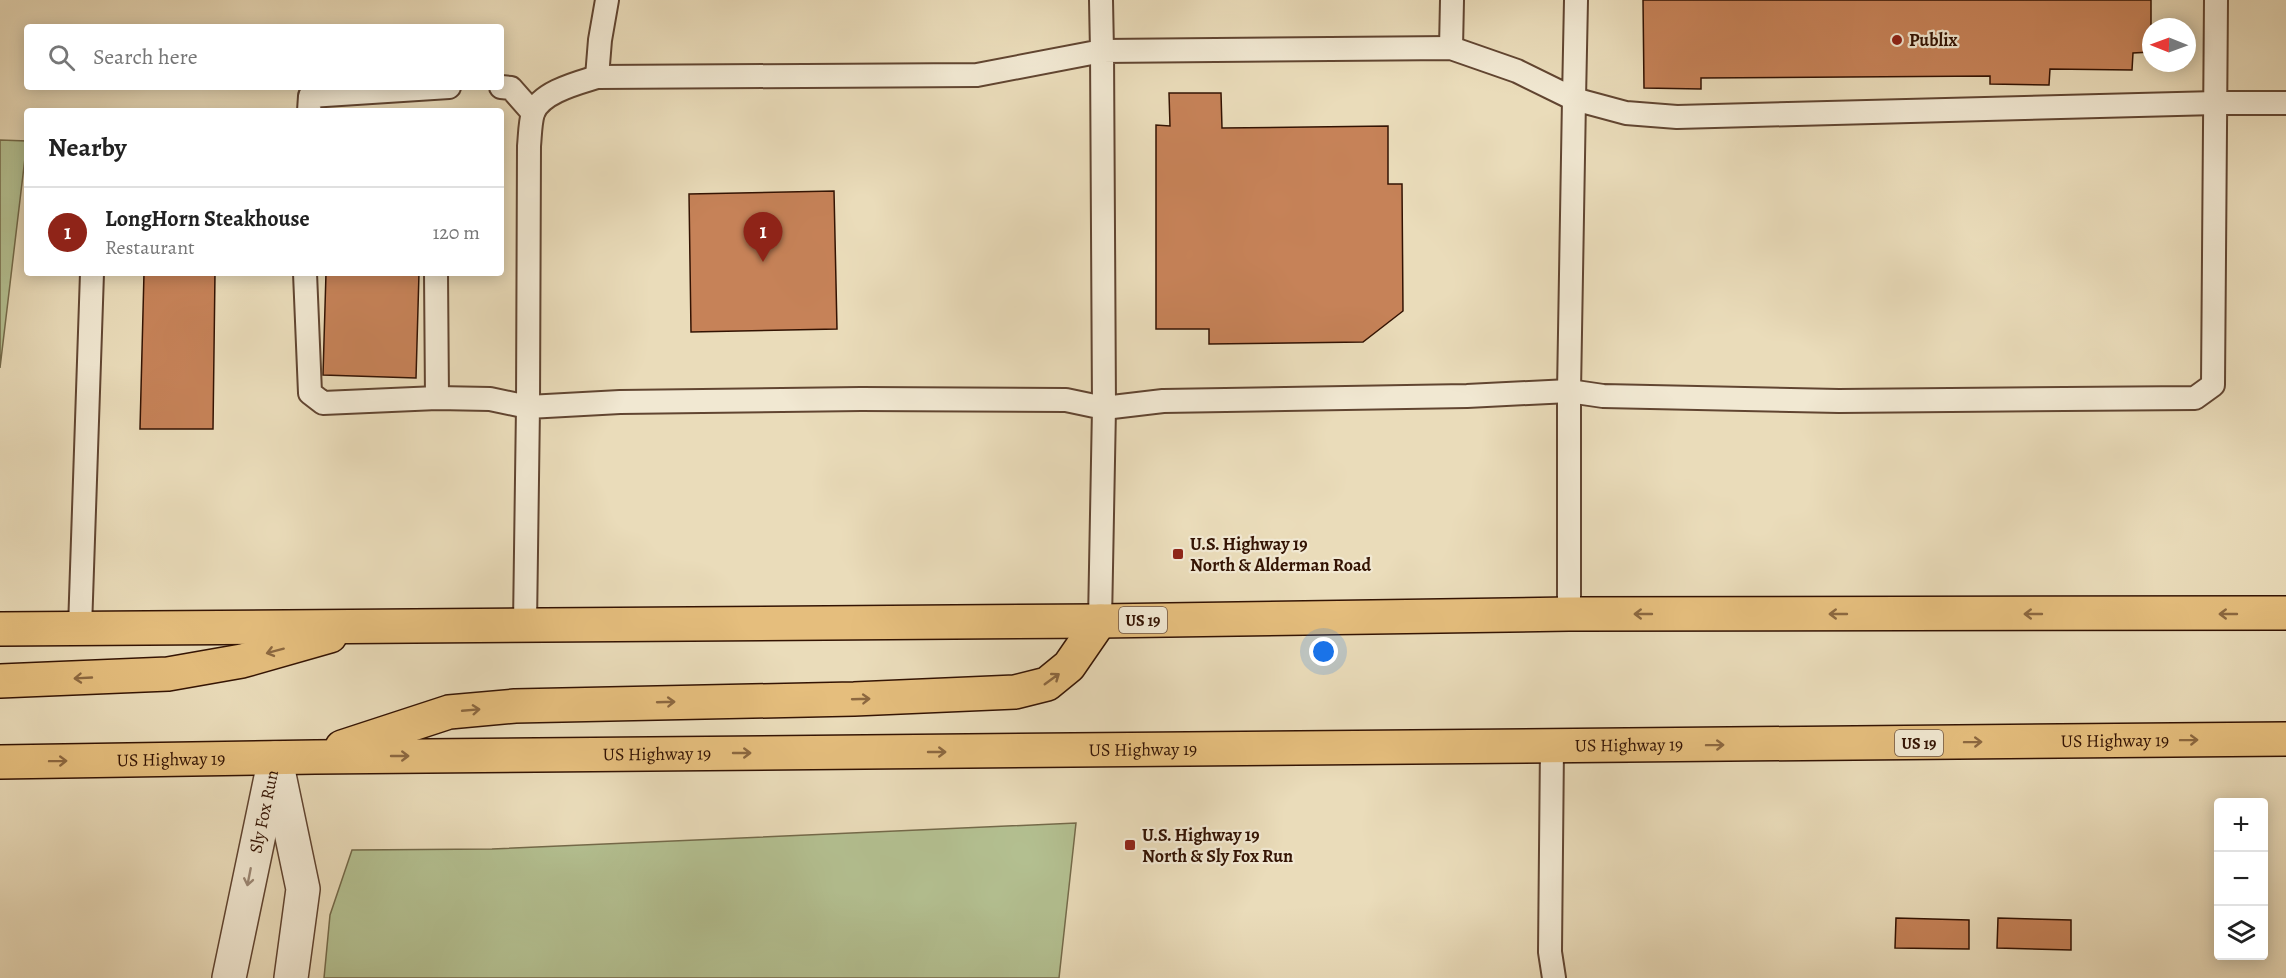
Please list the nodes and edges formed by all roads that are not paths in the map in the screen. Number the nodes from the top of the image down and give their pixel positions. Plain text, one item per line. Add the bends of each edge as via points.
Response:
1 (607, 0) edge
2 (1101, 0) edge
3 (1452, 0) edge
4 (1576, 0) edge
5 (2216, 0) edge
6 (1451, 48) junction
7 (1102, 51) junction
8 (597, 77) junction
9 (504, 87) edge
10 (440, 96) edge
11 (1574, 99) junction
12 (2216, 103) junction
13 (2286, 103) edge
14 (309, 108) edge
15 (533, 113) junction
16 (92, 276) edge
17 (305, 276) edge
18 (436, 276) edge
19 (1569, 391) junction
20 (437, 398) junction
21 (528, 407) junction
22 (1104, 408) junction
23 (2286, 614) edge
24 (1569, 615) junction
25 (1100, 621) junction
26 (372, 624) junction
27 (525, 624) junction
28 (80, 628) junction
29 (0, 629) edge
30 (0, 681) edge
31 (2286, 739) edge
32 (1551, 746) junction
33 (315, 757) junction
34 (275, 758) junction
35 (0, 762) edge
36 (229, 978) edge
37 (291, 978) edge
38 (1554, 978) edge

1 - 8 lane
2 - 7 lane
3 - 6 lane
4 - 11 lane
5 - 12 lane
6 - 7 lane
6 - 11 lane via 1517,71
7 - 8 lane via 976,75
7 - 22 lane
8 - 15 lane via 567,86 542,100
9 - 15 lane via 511,88
10 - 14 lane via 309,96
11 - 12 lane via 1626,113 1677,117
11 - 19 lane
12 - 13 lane
12 - 19 lane via 2213,385 2195,398 1839,400 1603,396
15 - 21 lane
16 - 28 lane
17 - 20 lane via 310,393 323,403
18 - 20 lane
19 - 22 lane via 1163,401
19 - 24 lane
20 - 21 lane via 490,399
21 - 22 lane via 896,399 1066,400
21 - 27 lane
22 - 25 lane
23 -> 24 highway, US 19
24 - 25 highway, US 19
25 - 27 highway, US 19
33 -> 25 highway via 449,712 515,706 1016,692 1047,684 1069,666
26 - 27 highway, US 19
26 - 28 highway, US 19
26 -> 30 highway via 242,661 168,674
28 - 29 highway, US 19
32 -> 31 highway, US Highway 19 / US 19
33 -> 32 highway, US Highway 19 / US 19
32 - 38 lane
33 - 34 highway, US Highway 19 / US 19
35 -> 34 highway, US Highway 19 / US 19
34 -> 36 street, Sly Fox Run
34 - 37 street, Sly Fox Run via 303,889

